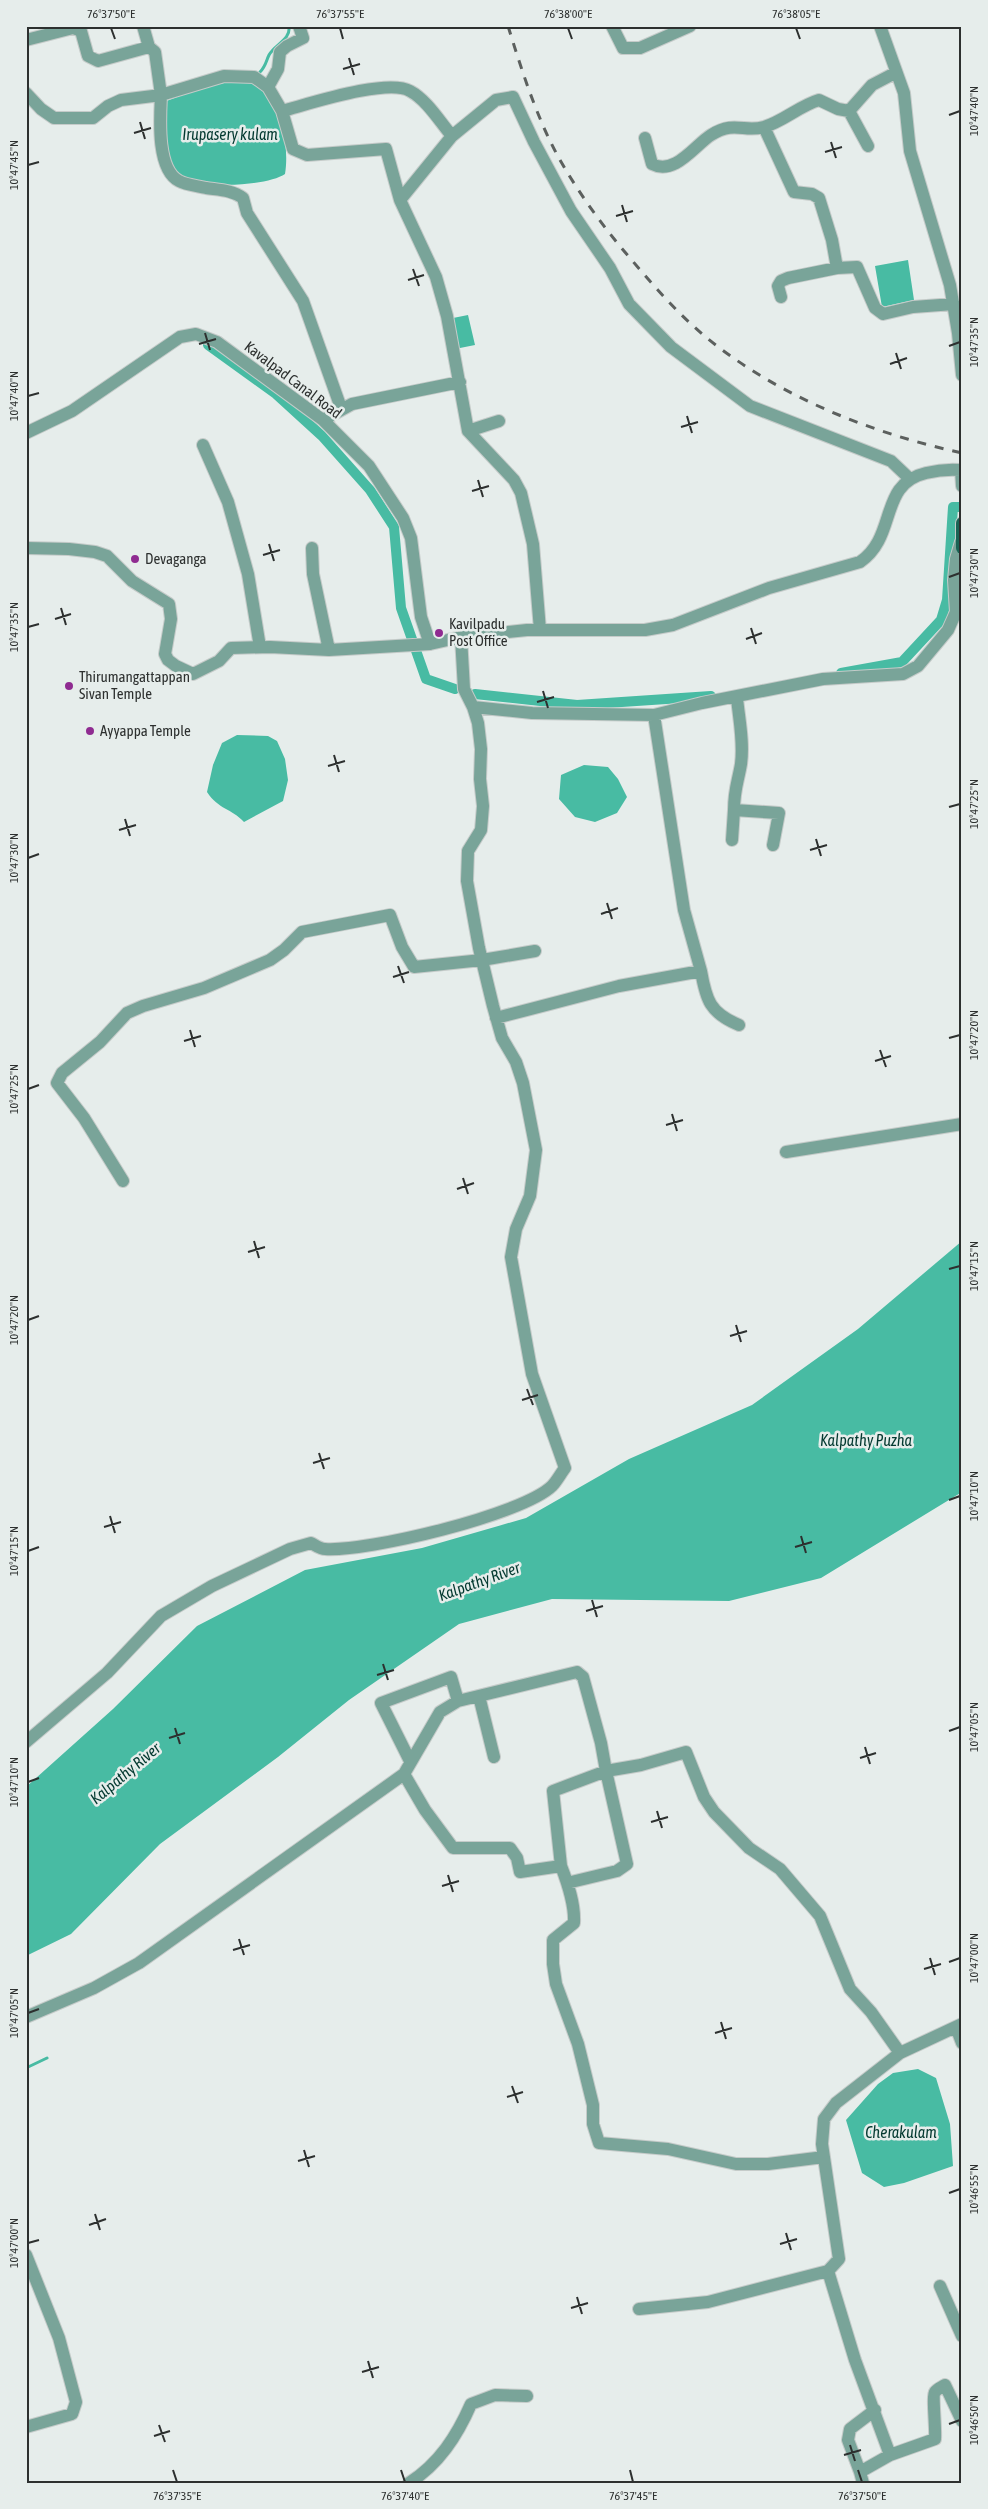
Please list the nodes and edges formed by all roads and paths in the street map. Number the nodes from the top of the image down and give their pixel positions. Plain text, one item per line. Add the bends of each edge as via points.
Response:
1 (143, 26) edge
2 (299, 26) edge
3 (612, 26) edge
4 (690, 26) edge
5 (880, 26) edge
6 (26, 40) edge
7 (149, 47) junction
8 (895, 72) junction
9 (268, 87) junction
10 (26, 93) edge
11 (161, 96) junction
12 (282, 111) junction
13 (849, 111) junction
14 (764, 127) junction
15 (452, 136) junction
16 (645, 138) dead end
17 (868, 146) dead end
18 (400, 200) junction
19 (837, 268) junction
20 (780, 297) dead end
21 (954, 304) junction
22 (960, 333) edge
23 (962, 375) edge
24 (460, 382) junction
25 (341, 408) junction
26 (323, 420) junction
27 (499, 421) dead end
28 (468, 432) junction
29 (26, 433) edge
30 (203, 445) dead end
31 (961, 470) edge
32 (910, 479) junction
33 (962, 486) edge
34 (962, 523) edge
35 (961, 545) edge
36 (26, 548) edge
37 (312, 548) dead end
38 (540, 630) junction
39 (461, 637) junction
40 (430, 644) junction
41 (260, 647) junction
42 (330, 650) junction
43 (737, 698) junction
44 (473, 707) junction
45 (654, 715) junction
46 (734, 810) junction
47 (732, 840) dead end
48 (773, 845) dead end
49 (535, 952) dead end
50 (482, 960) junction
51 (701, 971) junction
52 (496, 1018) junction
53 (739, 1025) dead end
54 (962, 1124) edge
55 (786, 1152) dead end
56 (124, 1182) dead end
57 (479, 1696) junction
58 (458, 1701) junction
59 (26, 1742) edge
60 (494, 1757) dead end
61 (410, 1761) junction
62 (606, 1771) junction
63 (404, 1774) junction
64 (561, 1866) junction
65 (567, 1883) junction
66 (26, 2018) edge
67 (959, 2025) edge
68 (962, 2043) edge
69 (900, 2053) junction
70 (824, 2157) junction
71 (26, 2255) edge
72 (828, 2270) junction
73 (940, 2286) dead end
74 (639, 2309) dead end
75 (962, 2336) edge
76 (527, 2396) dead end
77 (875, 2410) junction
78 (962, 2421) edge
79 (26, 2427) edge
80 (890, 2455) junction
81 (862, 2477) edge
82 (409, 2483) edge

1 - 7 street
2 - 9 street via 303,38 280,52 278,69
3 - 4 street via 623,48 640,48
5 - 8 street
6 - 7 street via 73,28 81,31 88,56 98,61
7 - 11 street via 155,52
8 - 13 street via 872,85
8 - 21 street via 904,93 910,152
9 - 11 street via 254,77 224,76
9 - 12 street
10 - 11 street via 54,118 93,118 121,100
11 - 25 street via 160,133 172,174 179,181 232,192 243,198 247,213 303,302
12 - 15 street via 373,88 394,87 409,90 421,99
12 - 18 street via 293,149 307,155 386,149
13 - 14 street via 838,110 820,100 795,109
13 - 17 street
14 - 16 street via 719,130 681,159 661,166 652,164
14 - 19 street via 794,192 819,198
15 - 18 street
15 - 32 street via 496,100 512,97 571,211 610,268 629,304 671,347 750,406 891,461
18 - 24 street via 436,277
19 - 20 street via 781,281 778,286
19 - 21 street via 857,267 875,308 883,314 913,307
21 - 22 street
22 - 23 street
24 - 25 street
24 - 28 street
25 - 26 street
26 - 29 street, Kavalpad Canal Road via 216,342 196,334 180,337 72,411
26 - 40 street, Kavalpad Canal Road via 369,466 403,518 411,538 421,617
27 - 28 street
28 - 38 street via 514,480 521,493 533,544
30 - 41 street via 228,502 248,574
31 - 32 street via 948,469
31 - 33 street
32 - 38 street via 896,493 882,536 872,554 860,562 769,588 674,625 605,632
34 - 35 main road
35 - 43 street via 954,580 956,612 948,630 918,666 903,674 823,679
36 - 41 street via 69,549 107,556 132,581 169,604 171,619 165,654 176,666 193,674 220,660 231,648
37 - 42 street via 313,574
38 - 39 street
39 - 40 street
39 - 44 street via 464,689
40 - 42 street
41 - 42 street
43 - 45 street
43 - 46 street via 742,745
44 - 45 street via 532,713
44 - 50 street via 481,749 483,806 480,830 468,851 467,881
45 - 51 street via 684,910
46 - 47 street
46 - 48 street via 779,813
49 - 50 street
50 - 52 street
50 - 56 street via 414,967 402,947 390,914 302,932 270,960 204,988 127,1013 100,1042 62,1072 57,1083 84,1118
51 - 52 street via 619,986
51 - 53 street via 713,1010
52 - 59 street via 524,1083 536,1150 530,1196 516,1229 511,1257 532,1374 565,1468 552,1487 486,1518 387,1542 323,1550 312,1543 290,1549 212,1586 161,1616 107,1673
54 - 55 street
57 - 58 street
57 - 60 street
57 - 62 street via 577,1672 583,1678
58 - 61 street via 440,1712
58 - 61 street via 451,1677 380,1703
61 - 63 street
62 - 64 street via 553,1791
62 - 65 street via 627,1864 617,1871
62 - 69 street via 686,1752 704,1797 714,1812 749,1848 780,1869 820,1916 850,1989
63 - 64 street via 453,1848 510,1848 517,1858 520,1872
63 - 66 street via 139,1963 94,1988
64 - 65 street
65 - 70 street via 574,1923 553,1940 553,1964 556,1984 578,2044 599,2143 668,2149 736,2164 768,2164
67 - 68 street
67 - 69 street
69 - 70 street via 836,2103 824,2119
70 - 72 street via 839,2259
71 - 79 street via 60,2338 76,2402 72,2414
72 - 74 street via 708,2302
72 - 77 street via 855,2360
73 - 75 street
76 - 82 street via 495,2395 471,2404 458,2432 434,2464
77 - 80 street
77 - 81 street via 850,2429 848,2440
78 - 80 street via 945,2385 935,2392 933,2399 935,2439
80 - 81 street

